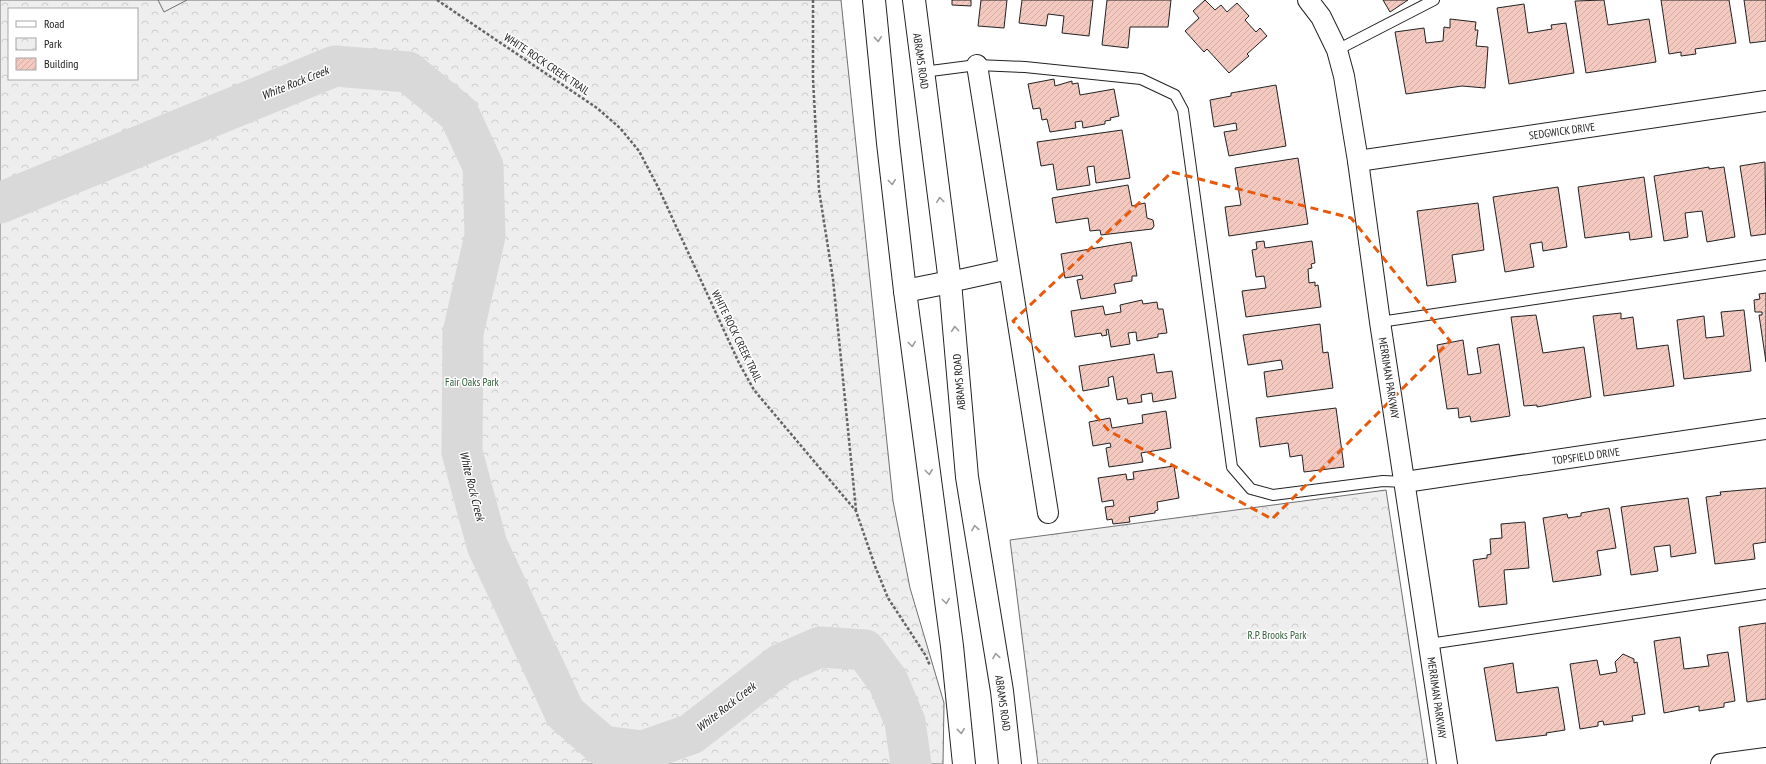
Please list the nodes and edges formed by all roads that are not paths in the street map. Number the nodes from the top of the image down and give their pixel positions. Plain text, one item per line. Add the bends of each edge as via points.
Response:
1 (874, 0) edge
2 (914, 0) edge
3 (1308, 0) edge
4 (1434, 0) edge
5 (1337, 50) junction
6 (977, 65) junction
7 (923, 72) junction
8 (1766, 101) edge
9 (1358, 161) junction
10 (1766, 265) edge
11 (1009, 269) junction
12 (950, 282) junction
13 (905, 291) junction
14 (1380, 322) junction
15 (1766, 429) edge
16 (1405, 482) junction
17 (1048, 513) dead end
18 (1766, 594) edge
19 (1429, 644) junction
20 (1766, 758) edge
21 (964, 764) edge
22 (1010, 764) edge
23 (1446, 764) edge
24 (1720, 764) edge

1 -> 13 main road
2 - 7 main road, ABRAMS ROAD
3 - 5 street, MERRIMAN PARKWAY via 1321,17
4 - 5 lane
5 - 9 street, MERRIMAN PARKWAY via 1344,76
6 - 7 lane
6 - 11 street
6 - 16 lane via 1025,67 1141,79 1175,95 1183,110 1232,467 1251,489 1273,495 1382,480
12 -> 7 main road, ABRAMS ROAD
8 - 9 street, SEDGWICK DRIVE
9 - 14 street, MERRIMAN PARKWAY
10 - 14 lane
11 - 12 street
11 - 17 street
12 - 13 main road
22 -> 12 main road, ABRAMS ROAD via 1002,691 967,477
13 -> 21 main road via 952,646
14 - 16 street, MERRIMAN PARKWAY
15 - 16 street, TOPSFIELD DRIVE
16 - 19 street, MERRIMAN PARKWAY
18 - 19 lane
19 - 23 street, MERRIMAN PARKWAY
20 - 24 street

